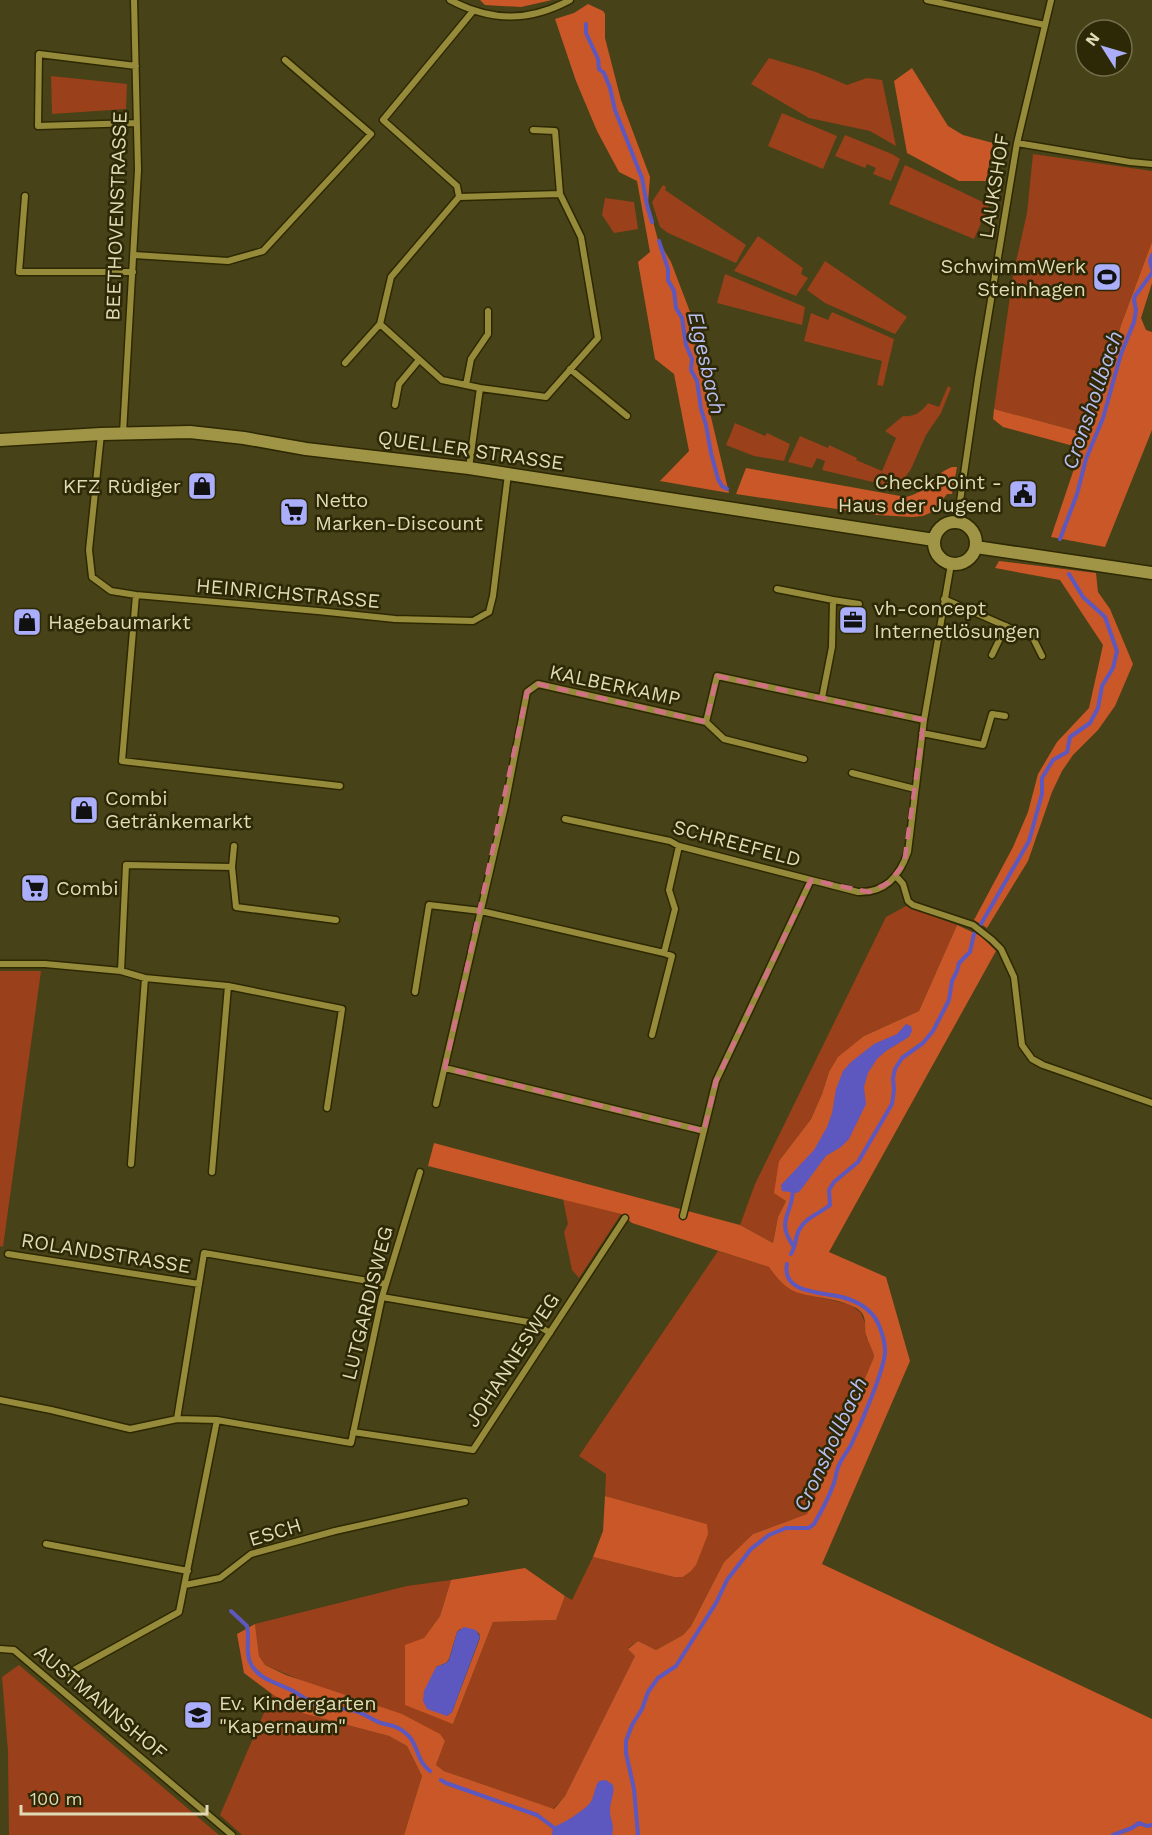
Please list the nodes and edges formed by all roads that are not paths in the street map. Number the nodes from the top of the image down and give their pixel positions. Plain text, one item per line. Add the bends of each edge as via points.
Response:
1 (134, 0) edge
2 (450, 0) edge
3 (570, 0) edge
4 (927, 0) edge
5 (1051, 0) edge
6 (473, 11) junction
7 (1046, 25) junction
8 (285, 60) dead end
9 (136, 66) junction
10 (136, 123) junction
11 (533, 130) dead end
12 (1017, 143) junction
13 (1152, 164) edge
14 (560, 194) junction
15 (25, 196) dead end
16 (459, 197) junction
17 (134, 255) junction
18 (133, 272) junction
19 (488, 311) dead end
20 (380, 324) junction
21 (419, 360) junction
22 (345, 363) dead end
23 (570, 369) junction
24 (466, 385) junction
25 (480, 388) junction
26 (395, 405) dead end
27 (627, 416) dead end
28 (123, 433) junction
29 (101, 434) junction
30 (0, 440) edge
31 (469, 468) junction
32 (508, 474) junction
33 (957, 522) junction
34 (934, 540) junction
35 (976, 547) junction
36 (951, 564) junction
37 (1152, 573) edge
38 (777, 589) dead end
39 (136, 595) junction
40 (944, 599) junction
41 (833, 600) junction
42 (860, 604) dead end
43 (1006, 626) junction
44 (992, 655) dead end
45 (1042, 656) dead end
46 (822, 698) junction
47 (1005, 716) dead end
48 (924, 720) junction
49 (706, 722) junction
50 (922, 733) junction
51 (804, 759) dead end
52 (852, 773) dead end
53 (340, 786) dead end
54 (915, 789) junction
55 (566, 819) dead end
56 (234, 846) dead end
57 (679, 846) junction
58 (232, 867) junction
59 (896, 876) junction
60 (811, 880) junction
61 (482, 911) junction
62 (336, 920) dead end
63 (664, 954) junction
64 (0, 964) edge
65 (121, 971) junction
66 (145, 978) junction
67 (228, 986) junction
68 (416, 992) dead end
69 (652, 1035) dead end
70 (445, 1068) junction
71 (1152, 1103) edge
72 (436, 1104) dead end
73 (327, 1108) dead end
74 (704, 1131) junction
75 (131, 1164) dead end
76 (212, 1172) dead end
77 (420, 1172) dead end
78 (683, 1216) dead end
79 (625, 1218) dead end
80 (8, 1254) dead end
81 (199, 1284) junction
82 (386, 1284) junction
83 (382, 1297) junction
84 (550, 1333) junction
85 (0, 1400) edge
86 (177, 1419) junction
87 (217, 1420) junction
88 (353, 1432) junction
89 (465, 1502) dead end
90 (46, 1544) dead end
91 (188, 1570) junction
92 (185, 1585) junction
93 (0, 1649) edge
94 (65, 1675) dead end
95 (232, 1835) edge

1 - 9 street, BEETHOVENSTRASSE
2 - 6 street
3 - 6 street via 553,9 516,17
4 - 7 street
5 - 7 street, LAUKSHOF
6 - 16 street via 383,120 457,186
7 - 12 street, LAUKSHOF
8 - 17 street via 370,134 263,252 228,261
9 - 10 street, BEETHOVENSTRASSE
9 - 10 street via 39,54 38,126
10 - 17 street, BEETHOVENSTRASSE
11 - 14 street via 555,131
12 - 13 street
12 - 33 street, LAUKSHOF
14 - 16 street
14 - 23 street via 581,237 598,338
15 - 18 street via 20,272
16 - 20 street via 391,277
17 - 18 street, BEETHOVENSTRASSE
18 - 28 street, BEETHOVENSTRASSE
19 - 24 street via 488,334 471,359
20 - 21 street
20 - 22 street
21 - 24 street via 442,380
21 - 26 street via 399,384
23 - 25 street via 546,397
23 - 27 street
24 - 25 street
25 - 31 street
28 - 29 main road, QUELLER STRASSE
28 - 31 main road, QUELLER STRASSE via 190,432
29 - 30 main road, QUELLER STRASSE
29 - 39 street, HEINRICHSTRASSE via 89,550 92,577 111,591
31 - 32 main road, QUELLER STRASSE
32 - 34 main road, QUELLER STRASSE
32 - 39 street, HEINRICHSTRASSE via 493,596 489,612 474,621 394,620
33 - 34 main road via 942,526
33 - 35 main road via 972,530
34 - 36 main road via 938,555
35 - 36 main road via 967,560
35 - 37 main road
36 - 40 street
38 - 41 street
39 - 53 street via 122,761
40 - 43 street
40 - 48 street
41 - 42 street
41 - 46 street via 832,647
43 - 44 street
43 - 45 street via 1033,638
46 - 48 street
46 - 49 street via 717,676
47 - 50 street via 992,714 983,745
48 - 50 street
49 - 51 street, KALBERKAMP via 724,739
49 - 61 street, KALBERKAMP via 538,684 527,692
50 - 54 street
52 - 54 street
54 - 59 street via 908,852
55 - 57 street, SCHREEFELD via 670,840
56 - 58 street
57 - 60 street, SCHREEFELD
57 - 63 street via 669,890 675,909
58 - 62 street via 237,907
58 - 65 street via 126,865
59 - 60 street, SCHREEFELD via 869,892
59 - 71 street via 913,905 972,925 1001,949 1014,977 1022,1045 1032,1059
60 - 74 street via 716,1081
61 - 63 street
61 - 68 street via 429,905
61 - 70 street, KALBERKAMP
63 - 69 street via 672,956
64 - 65 street
65 - 66 street
66 - 67 street
66 - 75 street
67 - 73 street via 342,1009
67 - 76 street
70 - 72 street, KALBERKAMP
70 - 74 street
74 - 78 street
77 - 82 street, LUTGARDISWEG
79 - 84 street, JOHANNESWEG
80 - 81 street, ROLANDSTRASSE
81 - 82 street via 204,1253
81 - 86 street
82 - 83 street, LUTGARDISWEG
83 - 84 street via 534,1323
83 - 88 street, LUTGARDISWEG
84 - 88 street, JOHANNESWEG via 472,1450
85 - 86 street via 130,1429
86 - 87 street
87 - 88 street, LUTGARDISWEG via 351,1443
87 - 91 street
89 - 92 street, ESCH via 251,1554 220,1578
90 - 91 street
91 - 92 street
92 - 94 street via 179,1612
93 - 95 street, AUSTMANNSHOF via 14,1650

